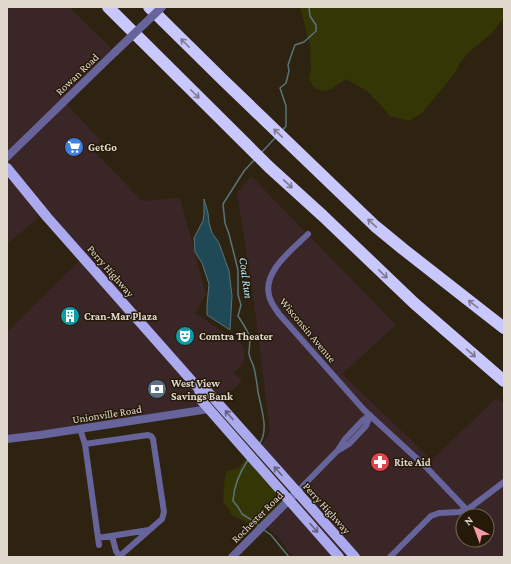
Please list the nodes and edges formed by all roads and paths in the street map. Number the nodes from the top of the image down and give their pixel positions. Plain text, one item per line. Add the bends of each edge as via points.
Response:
1 (108, 7) edge
2 (149, 7) edge
3 (162, 7) edge
4 (7, 157) edge
5 (7, 168) edge
6 (308, 234) dead end
7 (504, 328) edge
8 (504, 381) edge
9 (199, 389) junction
10 (209, 409) junction
11 (370, 415) junction
12 (80, 429) junction
13 (7, 439) edge
14 (85, 444) junction
15 (504, 482) edge
16 (298, 492) junction
17 (289, 500) junction
18 (465, 508) edge
19 (470, 508) edge
20 (455, 512) edge
21 (150, 530) junction
22 (112, 536) junction
23 (98, 538) junction
24 (99, 545) dead end
25 (232, 557) edge
26 (339, 557) edge
27 (355, 557) edge
28 (390, 557) edge

1 -> 8 highway via 269,167 414,303
7 -> 2 highway via 375,226
3 - 4 street, Rowan Road, bridge
5 - 9 main road, Perry Highway
6 - 11 street, Wisconsin Avenue via 276,266 268,285 269,297 279,314
9 - 10 main road, Perry Highway via 201,400
16 -> 9 main road, Perry Highway via 209,393
10 - 12 street, Unionville Road
10 - 17 main road, Perry Highway
11 - 16 street via 366,426 338,450
11 - 18 street, Wisconsin Avenue
12 - 13 street, Unionville Road
12 - 14 street
14 - 21 street via 151,436 164,515
14 - 23 street
15 - 19 street
16 - 17 street, Rochester Road
16 - 27 main road, Perry Highway
17 - 25 street, Rochester Road
17 -> 26 main road, Perry Highway
20 - 28 street via 433,515
21 - 22 street
21 - 22 street via 121,555 116,551
22 - 23 street
23 - 24 street

